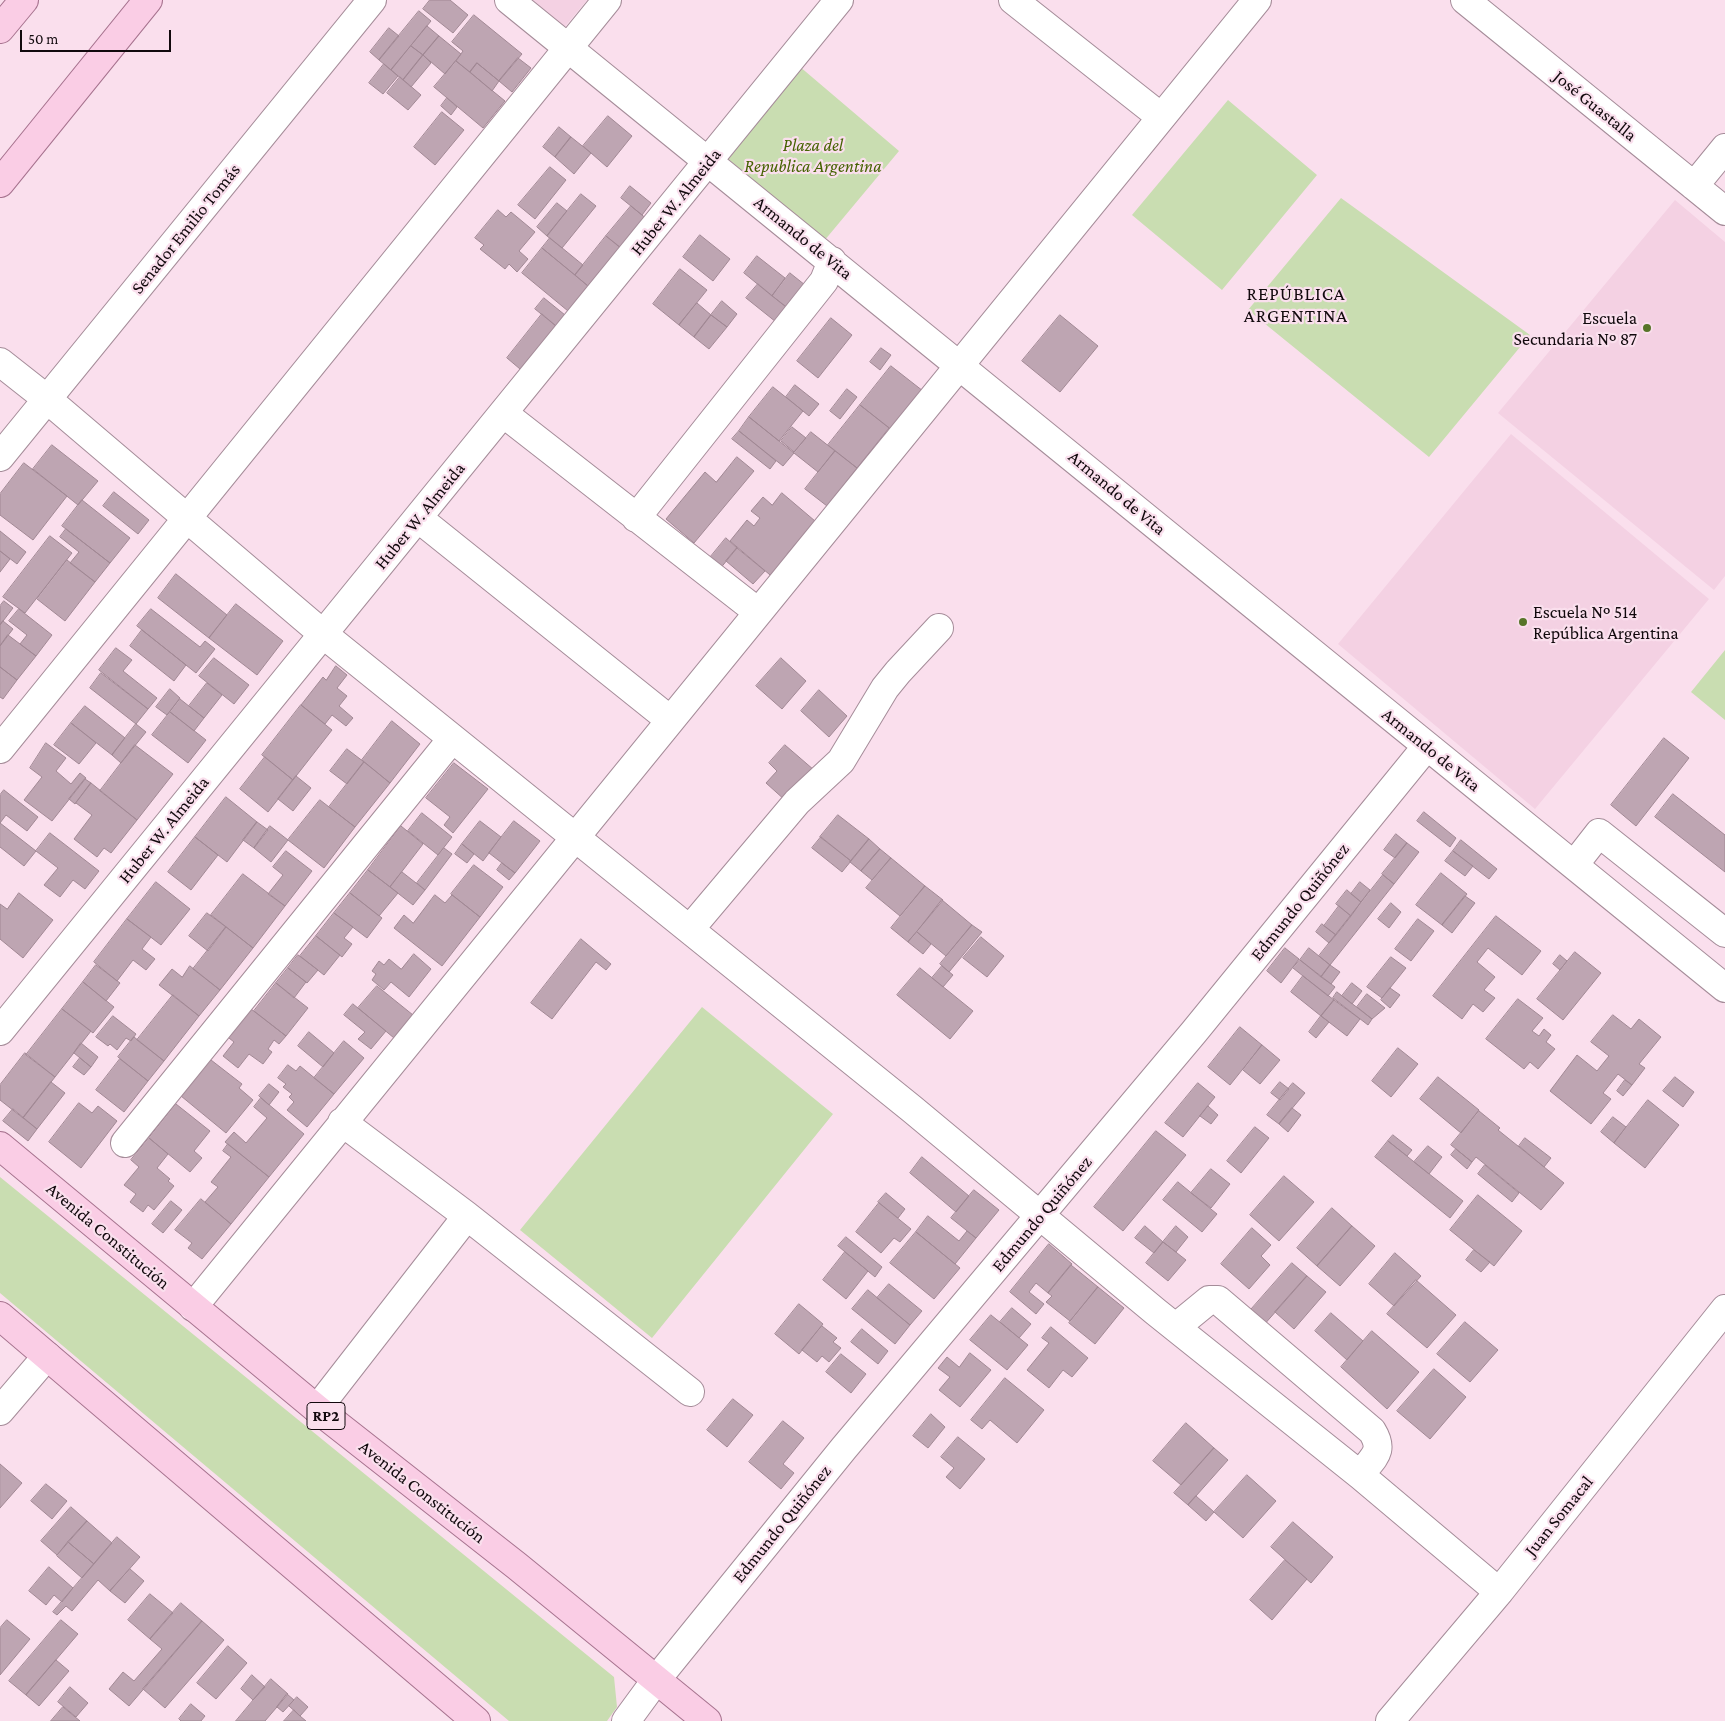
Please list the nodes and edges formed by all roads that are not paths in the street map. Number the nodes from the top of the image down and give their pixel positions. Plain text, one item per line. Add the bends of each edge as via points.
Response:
1 (24, 0) edge
2 (148, 0) edge
3 (372, 0) edge
4 (508, 0) edge
5 (607, 0) edge
6 (839, 0) edge
7 (1013, 0) edge
8 (1465, 0) edge
9 (1245, 4) edge
10 (0, 30) edge
11 (567, 49) junction
12 (1161, 117) junction
13 (1725, 148) edge
14 (708, 162) junction
15 (0, 183) edge
16 (1694, 186) junction
17 (1725, 211) edge
18 (832, 261) junction
19 (0, 362) edge
20 (959, 366) junction
21 (47, 399) junction
22 (503, 413) junction
23 (0, 458) edge
24 (186, 517) junction
25 (418, 518) junction
26 (636, 518) junction
27 (758, 612) junction
28 (939, 628) dead end
29 (323, 634) junction
30 (670, 720) junction
31 (452, 739) junction
32 (1427, 746) junction
33 (0, 749) edge
34 (574, 838) junction
35 (1574, 866) junction
36 (690, 929) junction
37 (1725, 933) edge
38 (1725, 988) edge
39 (0, 1031) edge
40 (342, 1122) junction
41 (125, 1144) dead end
42 (0, 1146) edge
43 (467, 1216) junction
44 (1040, 1217) junction
45 (193, 1306) junction
46 (1725, 1309) edge
47 (0, 1316) edge
48 (1176, 1327) junction
49 (47, 1356) junction
50 (690, 1392) dead end
51 (317, 1409) junction
52 (0, 1411) edge
53 (1360, 1475) junction
54 (1499, 1592) junction
55 (656, 1680) junction
56 (476, 1721) edge
57 (626, 1721) edge
58 (707, 1721) edge
59 (1390, 1721) edge

1 - 10 main road
2 - 15 main road
3 - 21 street, Senador Emilio Tomás
4 - 11 street, Armando de Vita
5 - 11 street
6 - 14 street, Huber W. Almeida
7 - 12 street
8 - 16 street, José Guastalla
9 - 12 street
11 - 14 street, Armando de Vita
11 - 24 street
12 - 20 street
13 - 16 street
14 - 18 street, Armando de Vita
14 - 22 street, Huber W. Almeida
16 - 17 street, José Guastalla
18 - 20 street, Armando de Vita
18 - 26 street via 824,281
19 - 21 street
20 - 27 street
20 - 32 street, Armando de Vita
21 - 23 street, Senador Emilio Tomás
21 - 24 street
22 - 25 street, Huber W. Almeida
22 - 26 street
24 - 29 street
24 - 33 street
25 - 29 street, Huber W. Almeida
25 - 30 street
26 - 27 street
27 - 30 street
28 - 36 street via 885,688 841,761 797,802
29 - 31 street
29 - 39 street, Huber W. Almeida
30 - 34 street
31 - 34 street
31 - 41 street
32 - 35 street, Armando de Vita
32 - 44 street, Edmundo Quiñónez
34 - 36 street
34 - 40 street
35 - 37 street via 1599,833
35 - 38 street, Armando de Vita
36 - 44 street
40 - 43 street
40 - 45 street
42 - 45 main road, Avenida Constitución / RP2
43 - 50 street
43 - 51 street
44 - 48 street
44 - 55 street, Edmundo Quiñónez via 844,1448
45 - 51 main road, Avenida Constitución / RP2
46 - 54 street, Juan Somacal
47 - 49 main road
48 - 53 street
48 - 53 street via 1209,1300 1218,1300 1372,1431 1378,1442 1377,1451
49 - 52 street
49 - 56 main road
51 - 55 main road, Avenida Constitución / RP2
53 - 54 street
54 - 59 street, Juan Somacal
55 - 57 street, Edmundo Quiñónez
55 - 58 main road, Avenida Constitución / RP2

